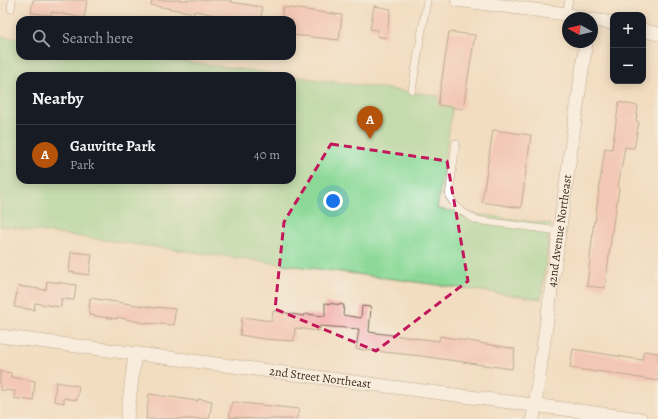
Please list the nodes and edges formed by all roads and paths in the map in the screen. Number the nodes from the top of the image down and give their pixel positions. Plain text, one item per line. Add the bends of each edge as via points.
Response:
1 (12, 0) edge
2 (427, 0) edge
3 (456, 0) edge
4 (568, 0) edge
5 (11, 9) dead end
6 (566, 12) edge
7 (562, 13) edge
8 (598, 21) edge
9 (610, 23) edge
10 (646, 31) edge
11 (658, 34) edge
12 (585, 48) edge
13 (412, 90) dead end
14 (456, 143) dead end
15 (559, 231) junction
16 (0, 336) edge
17 (135, 354) junction
18 (534, 406) junction
19 (127, 419) edge
20 (533, 419) edge
21 (641, 419) edge

1 - 5 lane
2 - 13 lane
3 - 7 street
4 - 6 lane
8 - 9 street
10 - 11 street
12 - 15 street, 42nd Avenue Northeast
14 - 15 lane via 449,196 458,209 476,220
15 - 18 street, 42nd Avenue Northeast
16 - 17 street, 2nd Street Northeast
17 - 18 street, 2nd Street Northeast
17 - 19 street
18 - 20 street, 42nd Avenue Northeast
18 - 21 street, 2nd Street Northeast

